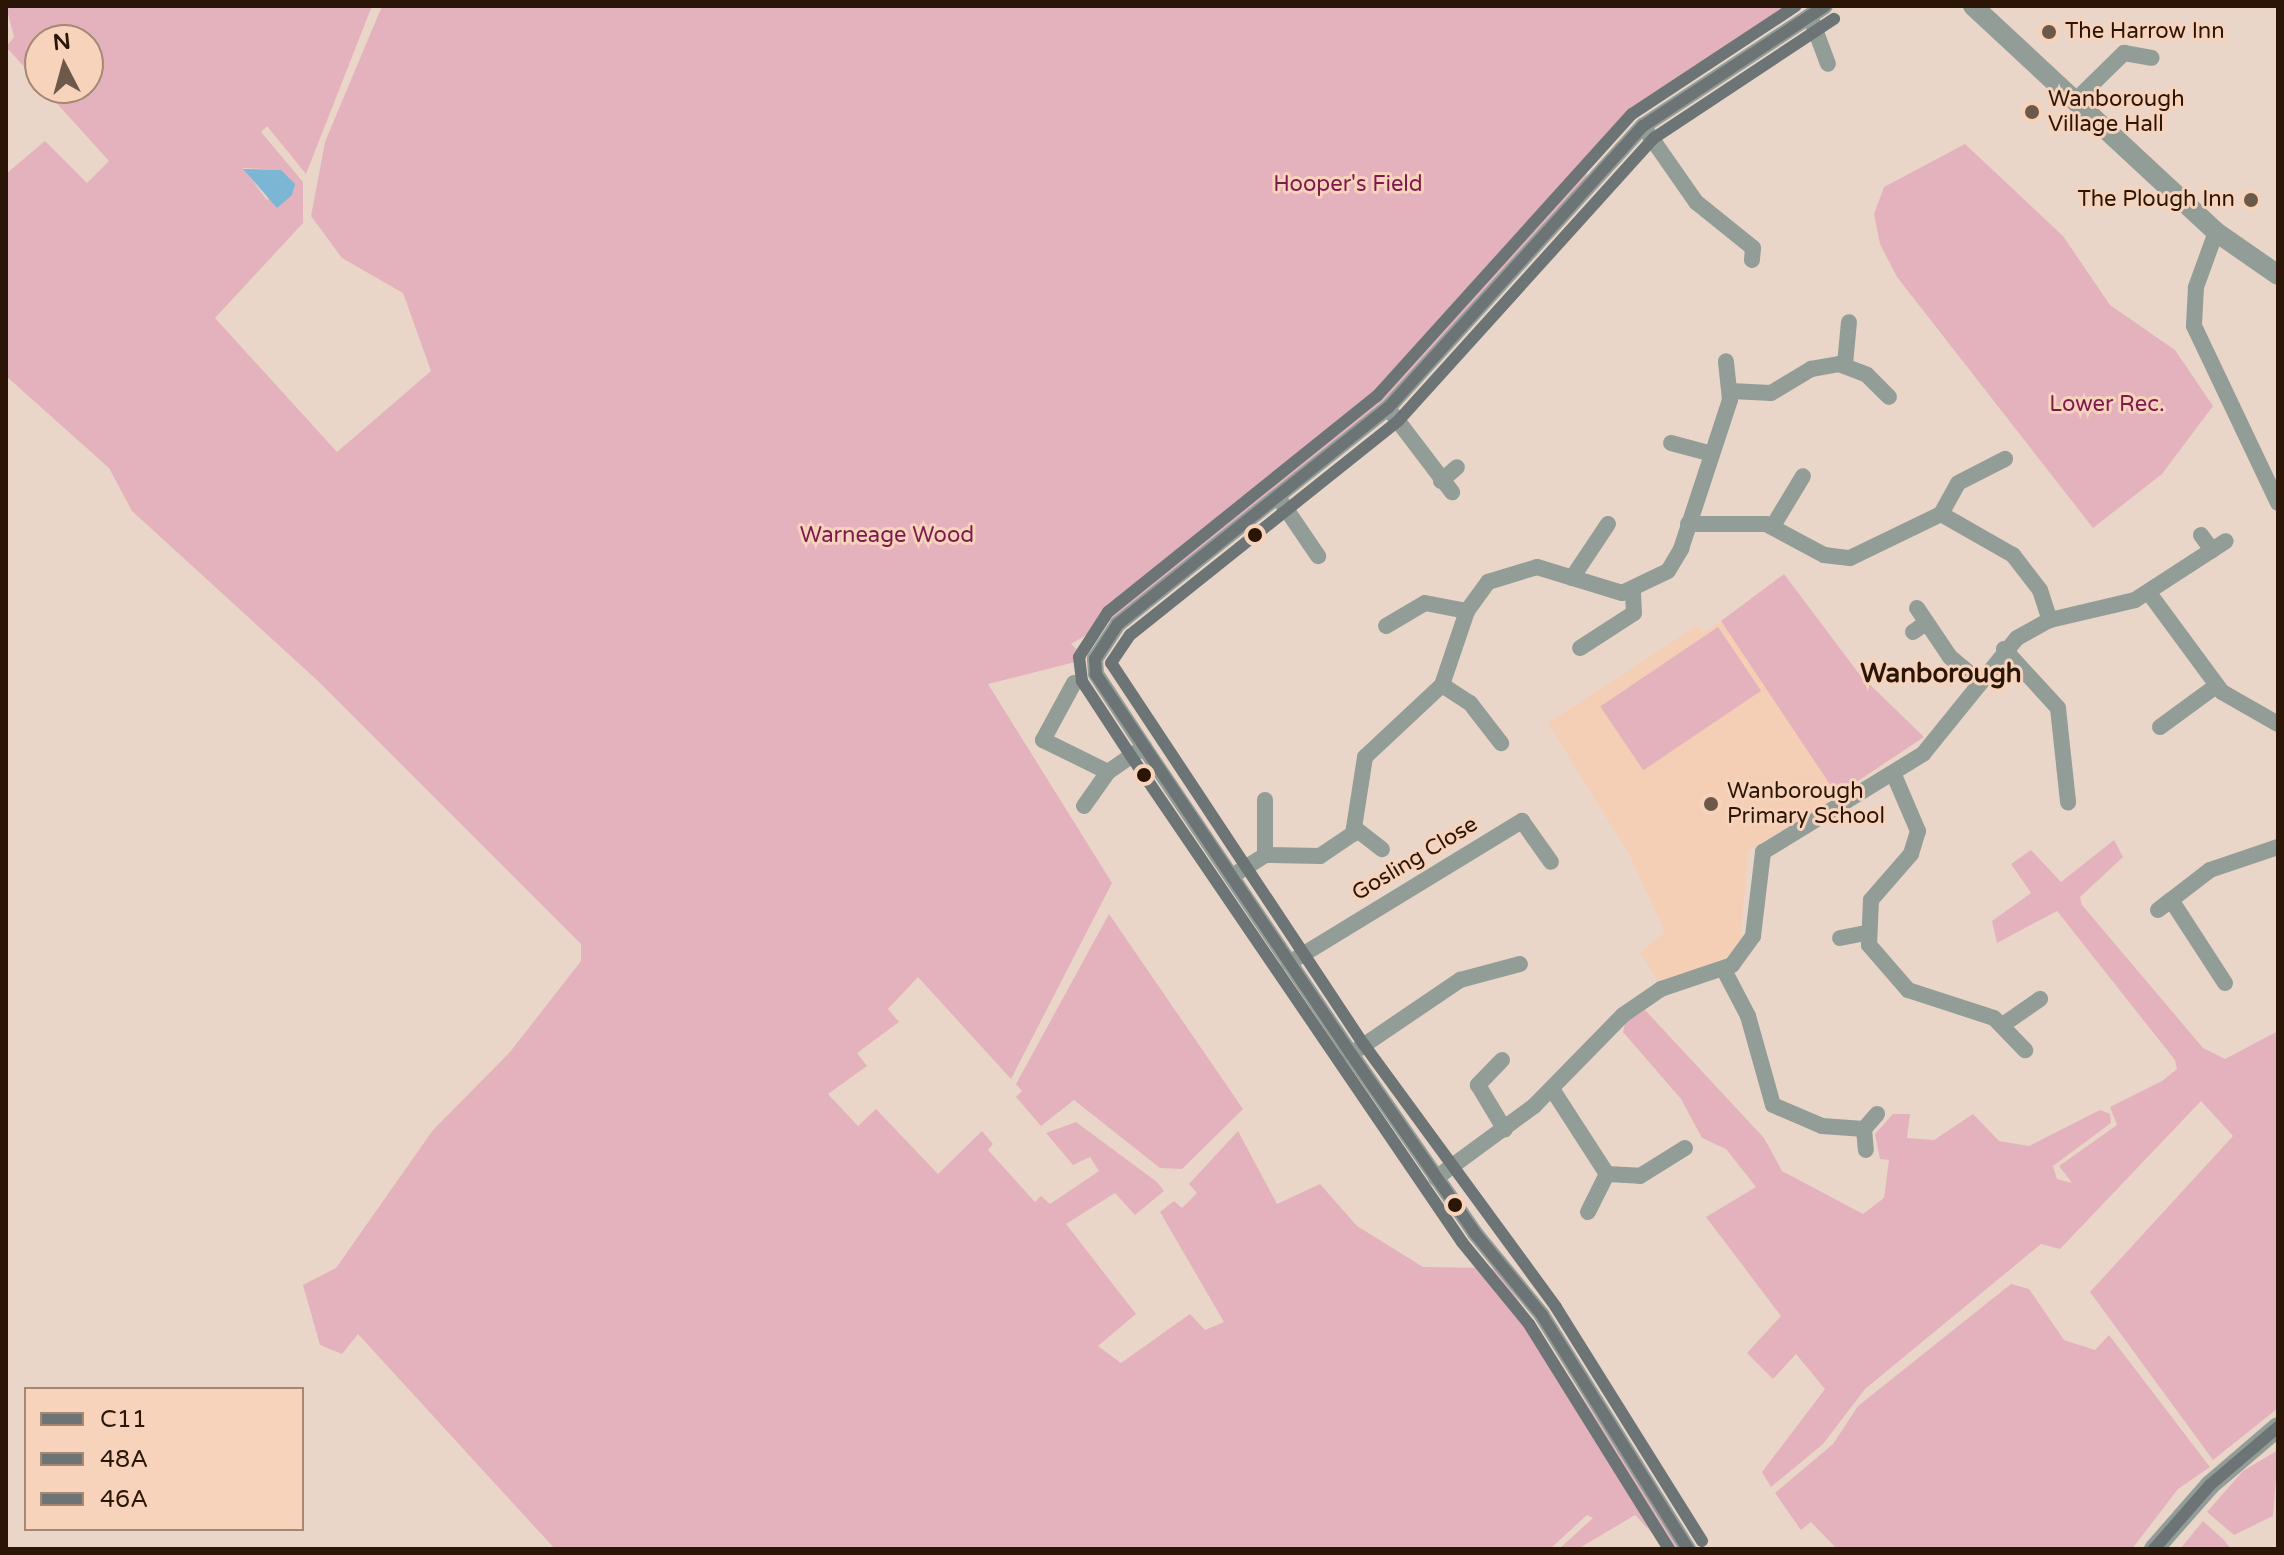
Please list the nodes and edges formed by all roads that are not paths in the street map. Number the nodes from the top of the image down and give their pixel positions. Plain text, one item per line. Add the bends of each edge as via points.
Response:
1 (1825, 6) edge
2 (1973, 6) edge
3 (1810, 16) junction
4 (2152, 58) dead end
5 (1828, 64) dead end
6 (2077, 99) junction
7 (1643, 126) junction
8 (2216, 232) junction
9 (1752, 260) dead end
10 (2278, 275) edge
11 (1849, 322) dead end
12 (1726, 361) dead end
13 (1845, 364) junction
14 (1731, 391) junction
15 (1889, 397) dead end
16 (1388, 408) junction
17 (1671, 443) dead end
18 (1708, 453) junction
19 (2005, 459) dead end
20 (1457, 467) dead end
21 (1803, 476) dead end
22 (1280, 500) junction
23 (2278, 503) edge
24 (1941, 514) junction
25 (1608, 524) dead end
26 (1688, 524) junction
27 (1773, 526) junction
28 (2201, 535) dead end
29 (1318, 556) dead end
30 (1572, 578) junction
31 (1633, 592) junction
32 (2149, 593) junction
33 (1467, 611) junction
34 (2050, 620) junction
35 (1919, 621) dead end
36 (1386, 626) dead end
37 (1580, 648) dead end
38 (2004, 649) junction
39 (1979, 681) junction
40 (1074, 683) dead end
41 (1442, 685) junction
42 (2216, 686) junction
43 (2273, 719) edge
44 (2160, 727) dead end
45 (1501, 743) dead end
46 (1144, 747) junction
47 (1108, 772) junction
48 (1894, 775) junction
49 (1265, 800) dead end
50 (2068, 802) dead end
51 (1084, 806) dead end
52 (1356, 829) junction
53 (2278, 847) edge
54 (1382, 849) dead end
55 (1265, 855) junction
56 (1551, 862) dead end
57 (1232, 876) junction
58 (1840, 938) dead end
59 (1867, 939) junction
60 (1289, 963) junction
61 (1520, 964) dead end
62 (1724, 970) junction
63 (2225, 983) dead end
64 (2040, 999) dead end
65 (2004, 1024) junction
66 (2025, 1050) dead end
67 (1351, 1054) junction
68 (1502, 1060) dead end
69 (1552, 1089) junction
70 (1877, 1114) dead end
71 (1864, 1129) junction
72 (1505, 1130) junction
73 (1685, 1148) dead end
74 (1866, 1150) dead end
75 (1607, 1174) junction
76 (1436, 1178) junction
77 (1588, 1212) dead end
78 (2278, 1427) edge
79 (1688, 1549) edge
80 (2154, 1549) edge

1 - 3 street
2 - 6 street
3 - 5 street
3 - 7 street
4 - 6 street via 2124,53
6 - 8 street
7 - 9 street via 1696,202 1753,248
7 - 16 street
8 - 10 street
8 - 23 street via 2196,287 2196,334
11 - 13 street
12 - 14 street
13 - 14 street via 1817,366 1771,393
13 - 15 street
14 - 18 street
16 - 20 street via 1446,486
16 - 22 street
17 - 18 street
18 - 26 street
19 - 24 street via 1958,483
21 - 27 street
22 - 29 street
22 - 46 street via 1118,624 1096,653 1096,674
24 - 27 street via 1850,558 1824,555
24 - 34 street via 2013,555 2040,590
25 - 30 street
26 - 27 street
26 - 31 street via 1672,565
28 - 32 street via 2219,545
30 - 31 street
30 - 33 street via 1518,568 1488,582
31 - 37 street via 1634,613
32 - 34 street
32 - 42 street
33 - 36 street via 1425,603
33 - 41 street
34 - 38 street
35 - 39 street
38 - 39 street
38 - 50 street via 2058,708
39 - 48 street via 1937,741
40 - 47 street via 1043,740
41 - 45 street via 1470,703
41 - 52 street via 1369,750
42 - 43 street
42 - 44 street
46 - 47 street
46 - 57 street
47 - 51 street
48 - 59 street via 1916,813 1917,839 1873,895
48 - 62 street via 1763,852 1753,936
49 - 55 street
52 - 54 street
52 - 55 street via 1320,856
53 - 63 street via 2210,870 2164,905
55 - 57 street
56 - 60 street, Gosling Close via 1522,821
57 - 60 street
58 - 59 street
59 - 65 street via 1914,994
60 - 67 street
61 - 67 street via 1460,980
62 - 69 street via 1666,987 1623,1015
62 - 71 street via 1745,1008 1773,1105 1802,1122
64 - 65 street
65 - 66 street
67 - 76 street
68 - 72 street via 1478,1085
69 - 72 street
69 - 75 street
70 - 71 street
71 - 74 street
72 - 76 street
73 - 75 street via 1640,1176
75 - 77 street
76 - 79 street via 1542,1315
78 - 80 street via 2210,1485

